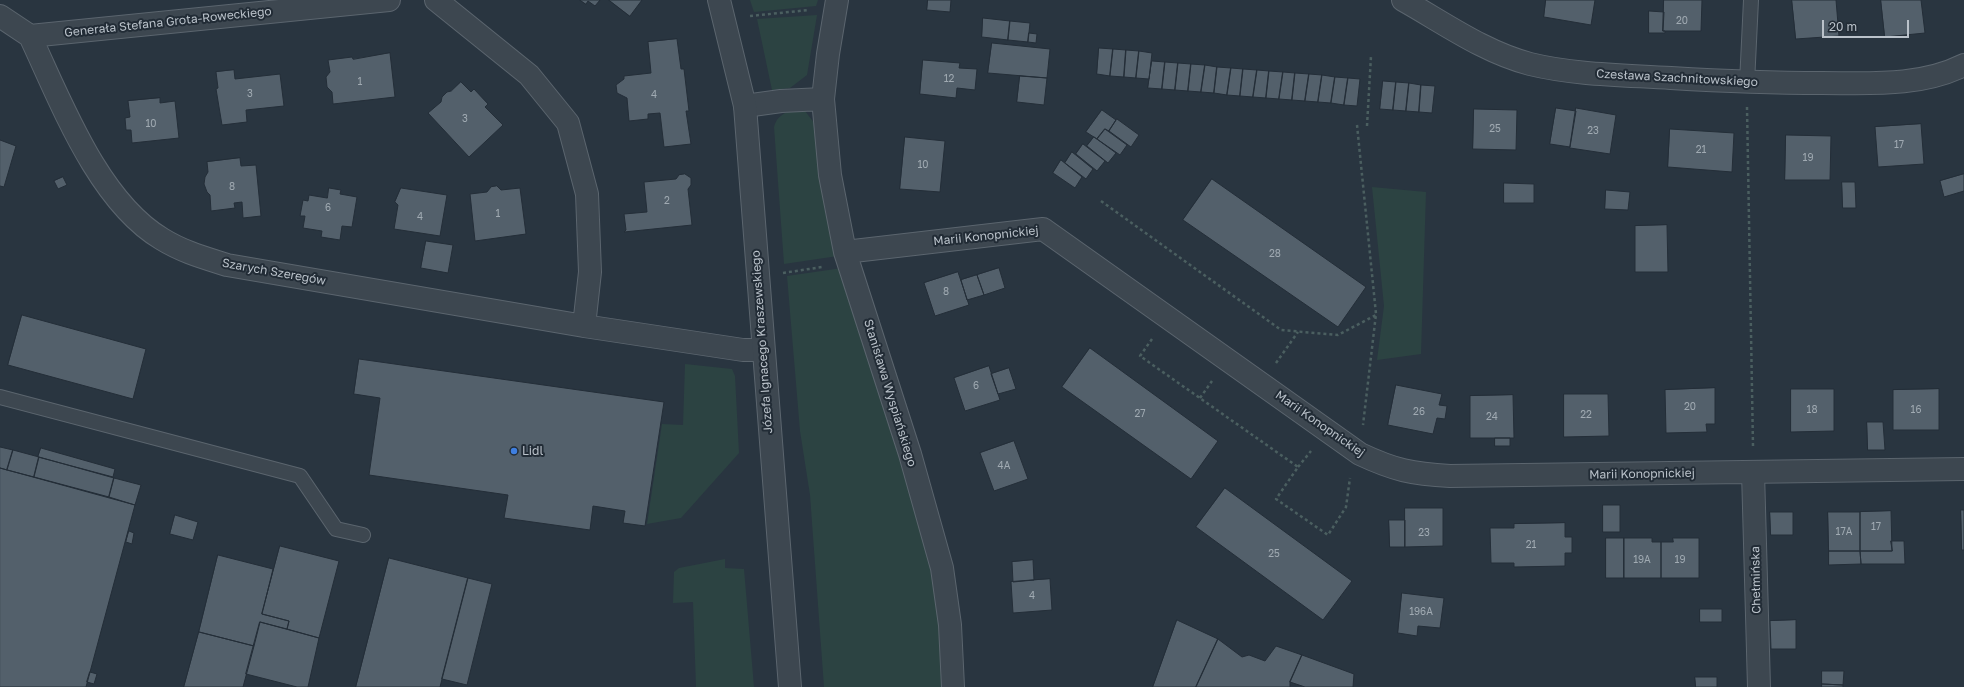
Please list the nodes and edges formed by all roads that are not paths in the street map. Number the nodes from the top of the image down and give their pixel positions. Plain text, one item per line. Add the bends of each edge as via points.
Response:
1 (389, 0) edge
2 (436, 0) edge
3 (718, 0) edge
4 (836, 0) edge
5 (1403, 0) edge
6 (1750, 0) edge
7 (0, 16) edge
8 (30, 36) junction
9 (1964, 65) edge
10 (1747, 83) junction
11 (823, 99) junction
12 (745, 106) junction
13 (845, 252) junction
14 (584, 326) junction
15 (762, 350) junction
16 (0, 397) edge
17 (1964, 469) edge
18 (1753, 472) junction
19 (363, 535) dead end
20 (790, 687) edge
21 (953, 687) edge
22 (1759, 687) edge

1 - 8 street, Generała Stefana Grota-Roweckiego
2 - 14 street via 529,75 568,123 587,194 590,272
3 - 12 street, Józefa Ignacego Kraszewskiego
4 - 11 street, Stanisława Wyspiańskiego
5 - 10 street, Czesława Szachnitowskiego via 1494,52 1529,64 1570,72
6 - 10 lane
7 - 8 street
8 - 14 street, Szarych Szeregów via 83,146 110,190 134,217 161,239 180,249 227,265
9 - 10 street, Czesława Szachnitowskiego via 1920,79 1886,84
11 - 12 street
11 - 13 street, Stanisława Wyspiańskiego via 830,175
12 - 15 street, Józefa Ignacego Kraszewskiego
13 - 18 street, Marii Konopnickiej via 1044,229 1360,454 1410,473 1450,476
13 - 21 street, Stanisława Wyspiańskiego via 910,454 942,568 950,625
14 - 15 street, Szarych Szeregów via 743,350
15 - 20 street, Józefa Ignacego Kraszewskiego
16 - 19 lane via 300,476 336,529
17 - 18 street, Marii Konopnickiej
18 - 22 street, Chełmińska

